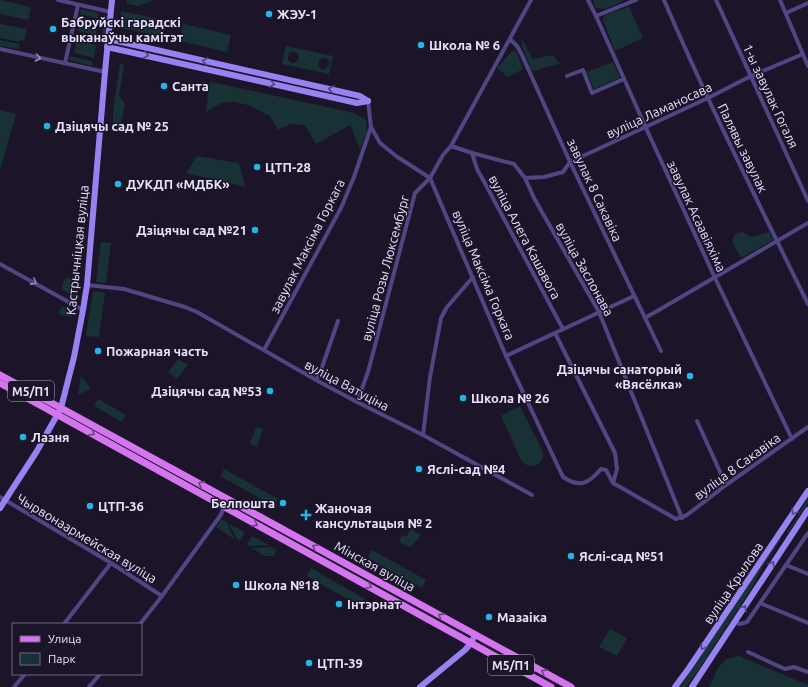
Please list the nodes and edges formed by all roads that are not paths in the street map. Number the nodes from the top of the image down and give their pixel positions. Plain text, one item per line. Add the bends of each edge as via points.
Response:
1 (58, 0) edge
2 (112, 0) edge
3 (531, 0) edge
4 (588, 0) edge
5 (636, 0) edge
6 (664, 0) edge
7 (716, 0) edge
8 (780, 0) edge
9 (808, 3) edge
10 (78, 5) junction
11 (111, 12) junction
12 (786, 13) junction
13 (596, 16) junction
14 (108, 39) junction
15 (510, 39) junction
16 (108, 47) junction
17 (0, 49) edge
18 (803, 54) junction
19 (65, 63) junction
20 (808, 66) edge
21 (105, 72) junction
22 (567, 76) dead end
23 (751, 76) junction
24 (624, 79) junction
25 (708, 98) junction
26 (368, 101) junction
27 (371, 127) junction
28 (646, 128) junction
29 (451, 146) junction
30 (472, 154) junction
31 (570, 162) junction
32 (430, 178) junction
33 (525, 178) junction
34 (808, 201) edge
35 (808, 223) edge
36 (777, 241) junction
37 (0, 264) edge
38 (473, 277) junction
39 (715, 278) junction
40 (87, 285) junction
41 (634, 296) junction
42 (808, 304) edge
43 (83, 310) junction
44 (599, 312) junction
45 (645, 318) junction
46 (338, 321) dead end
47 (563, 329) junction
48 (555, 333) junction
49 (264, 350) junction
50 (661, 351) dead end
51 (506, 356) junction
52 (0, 375) edge
53 (316, 380) junction
54 (0, 382) edge
55 (357, 402) junction
56 (60, 411) junction
57 (696, 421) dead end
58 (808, 427) edge
59 (423, 435) junction
60 (792, 439) junction
61 (613, 483) junction
62 (726, 485) junction
63 (808, 491) edge
64 (532, 495) dead end
65 (3, 498) edge
66 (228, 499) junction
67 (224, 507) junction
68 (0, 508) edge
69 (808, 510) edge
70 (682, 518) junction
71 (780, 533) junction
72 (808, 533) edge
73 (789, 539) junction
74 (111, 563) junction
75 (786, 565) junction
76 (808, 574) edge
77 (162, 596) junction
78 (760, 603) junction
79 (734, 622) junction
80 (65, 623) edge
81 (141, 623) edge
82 (808, 623) edge
83 (475, 635) junction
84 (471, 643) junction
85 (748, 652) dead end
86 (808, 672) edge
87 (24, 675) edge
88 (99, 675) edge
89 (14, 687) edge
90 (89, 687) edge
91 (420, 687) edge
92 (551, 687) edge
93 (571, 687) edge
94 (675, 687) edge
95 (692, 687) edge

1 - 10 street
2 - 11 main road, Кастрычніцкая вуліца
3 - 15 street, вуліца Розы Люксембург
4 - 13 street, завулак Асаавіяхіма
5 - 13 street
6 - 25 street, Палявы завулак
7 - 23 street, 1-ы завулак Гогаля
8 - 12 street
9 - 12 street
10 - 11 street
10 - 19 street
11 - 14 main road, Кастрычніцкая вуліца
12 - 18 street
13 - 24 street, завулак Асаавіяхіма
14 - 16 main road, Кастрычніцкая вуліца
26 -> 14 main road via 360,96
15 - 29 street, вуліца Розы Люксембург
15 - 31 street, завулак 8 Сакавіка via 518,46
16 - 21 main road, Кастрычніцкая вуліца
16 -> 26 main road via 358,103
17 -> 19 street
18 - 20 street
18 - 23 street, вуліца Ламаносава
19 - 21 street
21 - 40 main road, Кастрычніцкая вуліца
22 - 24 street via 583,70 592,93
23 - 25 street, вуліца Ламаносава
23 - 34 street, 1-ы завулак Гогаля
24 - 28 street, завулак Асаавіяхіма
25 - 28 street, вуліца Ламаносава
25 - 36 street, Палявы завулак
26 - 27 street
27 - 32 street via 380,143
27 - 49 street, завулак Максіма Горкага via 341,208
28 - 31 street, вуліца Ламаносава
28 - 39 street, завулак Асаавіяхіма
29 - 30 street, вуліца Заслонава
29 - 32 street, вуліца Розы Люксембург
30 - 33 street, вуліца Заслонава via 514,164
30 - 47 street, вуліца Алега Кашавога
31 - 33 street, вуліца Ламаносава via 563,172
31 - 41 street, завулак 8 Сакавіка
32 - 38 street, вуліца Максіма Горкага
32 - 55 street, вуліца Розы Люксембург via 415,193 368,372
33 - 44 street, вуліца Заслонава
35 - 36 street
36 - 39 street
36 - 42 street, Палявы завулак
37 -> 43 street
38 - 51 street, вуліца Максіма Горкага
38 - 59 street via 447,307 441,318
39 - 45 street
39 - 60 street, завулак Асаавіяхіма
40 - 43 main road, Кастрычніцкая вуліца
40 - 49 street, вуліца Ватуціна via 124,289 185,307
41 - 44 street
41 - 45 street, завулак 8 Сакавіка
43 - 56 main road, Кастрычніцкая вуліца
44 - 47 street
44 - 70 street, вуліца Заслонава
45 - 50 street, завулак 8 Сакавіка
46 - 53 street
47 - 48 street
48 - 51 street
48 - 61 street via 615,453 617,469
49 - 53 street, вуліца Ватуціна
51 - 61 street, вуліца Максіма Горкага via 563,477 577,484 584,483 600,469 606,470
52 - 56 main road, Мінская вуліца / М5/П1
53 - 55 street, вуліца Ватуціна
54 - 56 main road, Мінская вуліца / М5/П1
55 - 59 street, вуліца Ватуціна
56 - 65 main road, Кастрычніцкая вуліца
66 -> 56 main road, Мінская вуліца / М5/П1
56 -> 67 main road, Мінская вуліца / М5/П1
57 - 62 street
58 - 60 street, вуліца 8 Сакавіка
59 - 64 street, вуліца Ватуціна
60 - 62 street, вуліца 8 Сакавіка
61 - 70 street, вуліца 8 Сакавіка via 676,520
62 - 70 street, вуліца 8 Сакавіка
63 -> 71 main road, вуліца Крылова
65 - 68 main road, Кастрычніцкая вуліца
65 - 74 street, Чырвонаармейская вуліца
66 - 67 street
83 -> 66 main road, Мінская вуліца / М5/П1
67 - 77 street
67 -> 84 main road, Мінская вуліца / М5/П1
69 - 73 main road, вуліца Крылова
71 - 73 main road
71 -> 94 main road, вуліца Крылова
72 - 75 street
79 -> 73 main road, вуліца Крылова
74 - 77 street, Чырвонаармейская вуліца
74 - 80 street
75 - 76 street
75 - 78 street
77 - 81 street
78 - 79 street via 747,622
78 - 82 street
79 - 95 main road, вуліца Крылова
83 - 84 main road
93 -> 83 main road, Мінская вуліца / М5/П1
84 - 91 main road
84 - 92 main road, Мінская вуліца / М5/П1
85 - 86 street via 786,669 794,667
87 - 89 street
88 - 90 street

